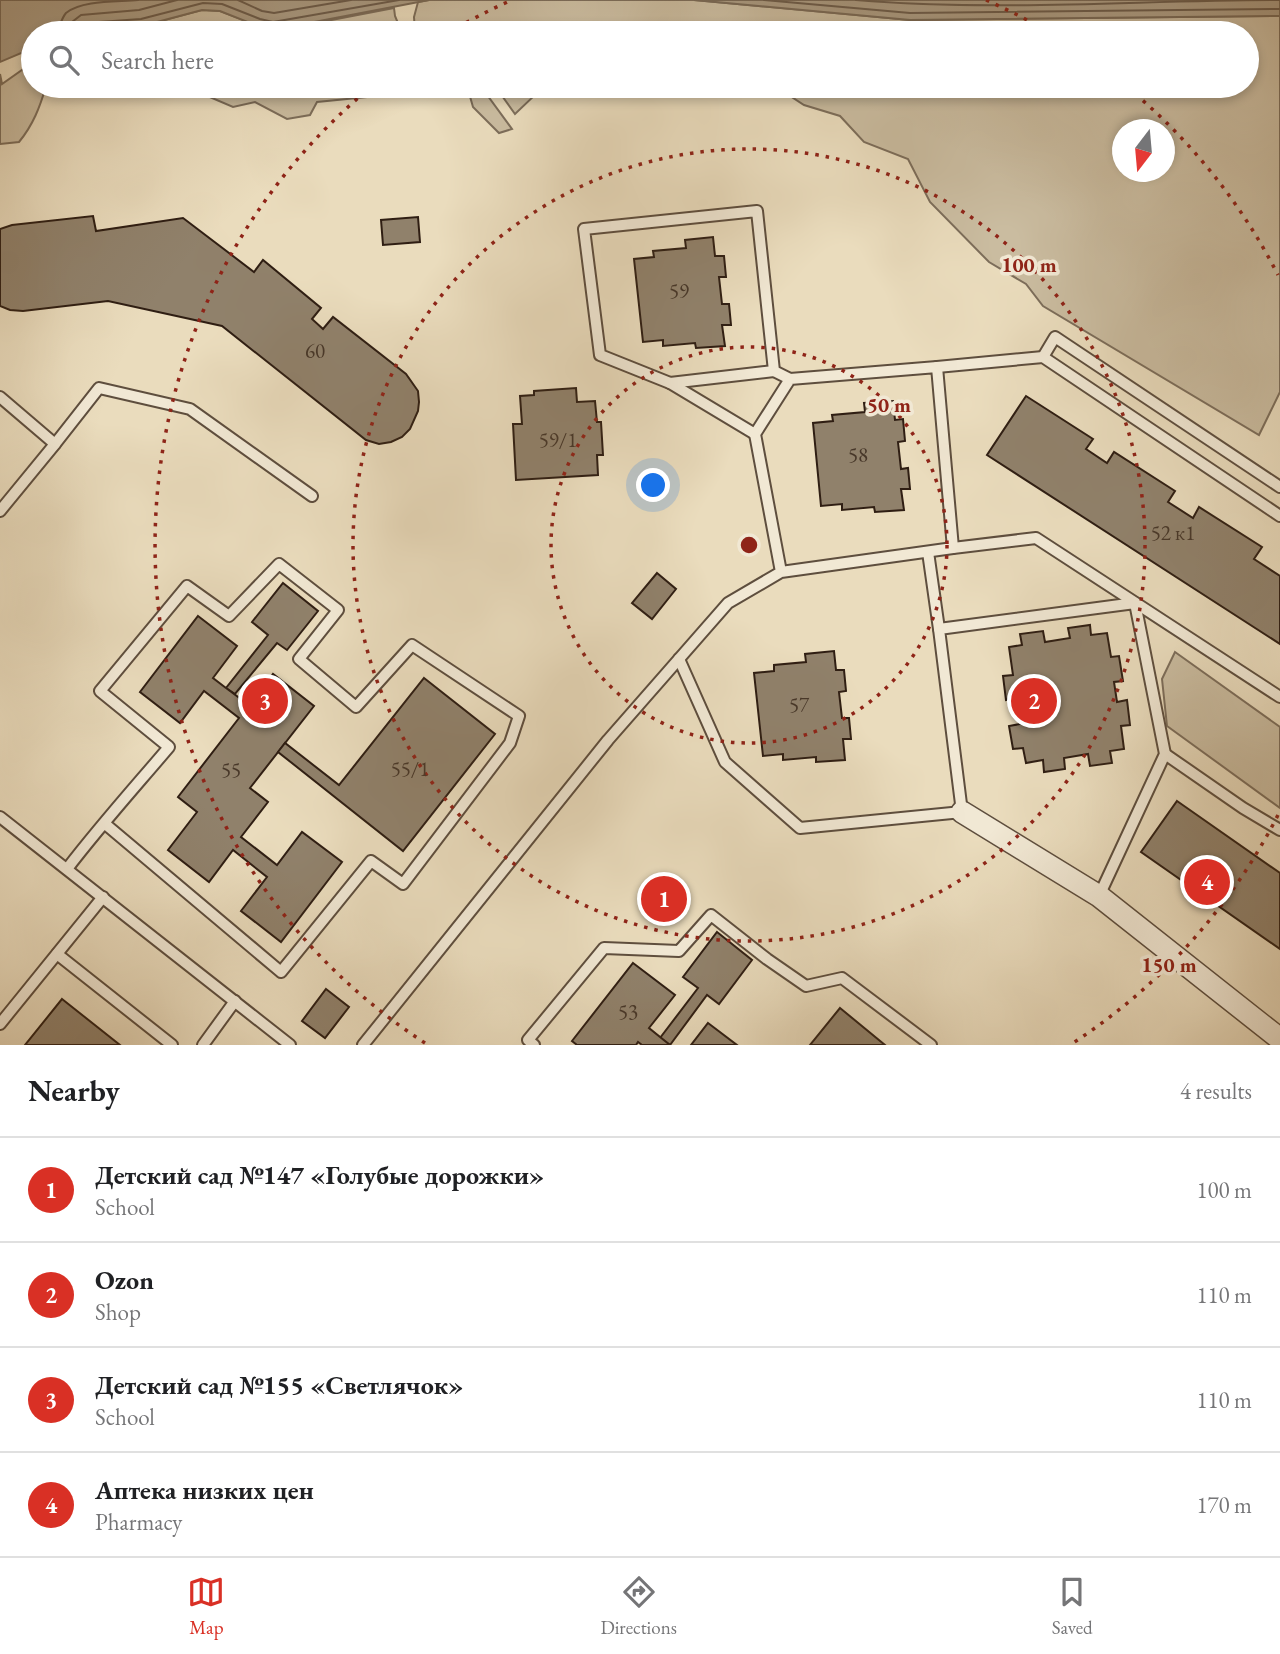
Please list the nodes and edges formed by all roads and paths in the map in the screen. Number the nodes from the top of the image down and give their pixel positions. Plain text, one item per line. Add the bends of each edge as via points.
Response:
1 (1043, 357) junction
2 (937, 367) junction
3 (775, 371) junction
4 (789, 379) junction
5 (670, 383) junction
6 (0, 397) edge
7 (755, 433) junction
8 (55, 444) junction
9 (1280, 487) edge
10 (312, 496) dead end
11 (0, 511) edge
12 (1280, 516) edge
13 (953, 548) junction
14 (928, 552) junction
15 (781, 572) junction
16 (1135, 603) junction
17 (939, 628) junction
18 (679, 659) junction
19 (1280, 697) edge
20 (1166, 754) junction
21 (962, 812) junction
22 (0, 817) edge
23 (104, 823) junction
24 (1280, 830) edge
25 (67, 869) junction
26 (1098, 896) junction
27 (103, 897) junction
28 (57, 954) junction
29 (235, 1001) junction
30 (0, 1024) edge
31 (1280, 1039) edge
32 (172, 1045) edge
33 (203, 1045) edge
34 (290, 1045) edge
35 (363, 1045) edge
36 (534, 1045) edge
37 (931, 1045) edge

1 - 2 lane
1 - 9 lane via 1055,337
1 - 12 lane
2 - 4 lane
2 - 13 lane
3 - 4 lane
3 - 5 lane
3 - 5 lane via 757,211 584,229 600,355
4 - 7 lane
5 - 7 lane
6 - 8 lane
7 - 15 lane
8 - 10 lane via 99,388 190,409
8 - 11 lane
13 - 14 lane
13 - 16 lane via 1036,538
14 - 15 lane
14 - 17 lane
15 - 18 lane via 728,603
16 - 17 lane
16 - 19 lane
16 - 20 lane
17 - 21 lane
18 - 21 lane via 725,762 800,828
18 - 35 lane via 608,740
20 - 24 lane
20 - 26 lane
21 - 26 street
22 - 25 lane
23 - 23 lane via 170,747 100,691 187,586 229,616 279,564 338,610 299,659 356,707 412,645 519,716 510,743 403,884 371,861 281,972
23 - 25 lane
25 - 27 lane
26 - 31 street
27 - 28 lane
27 - 29 lane
28 - 30 lane
28 - 32 lane
29 - 33 lane
29 - 34 lane
36 - 37 lane via 528,1040 604,948 679,951 711,915 806,986 842,978

